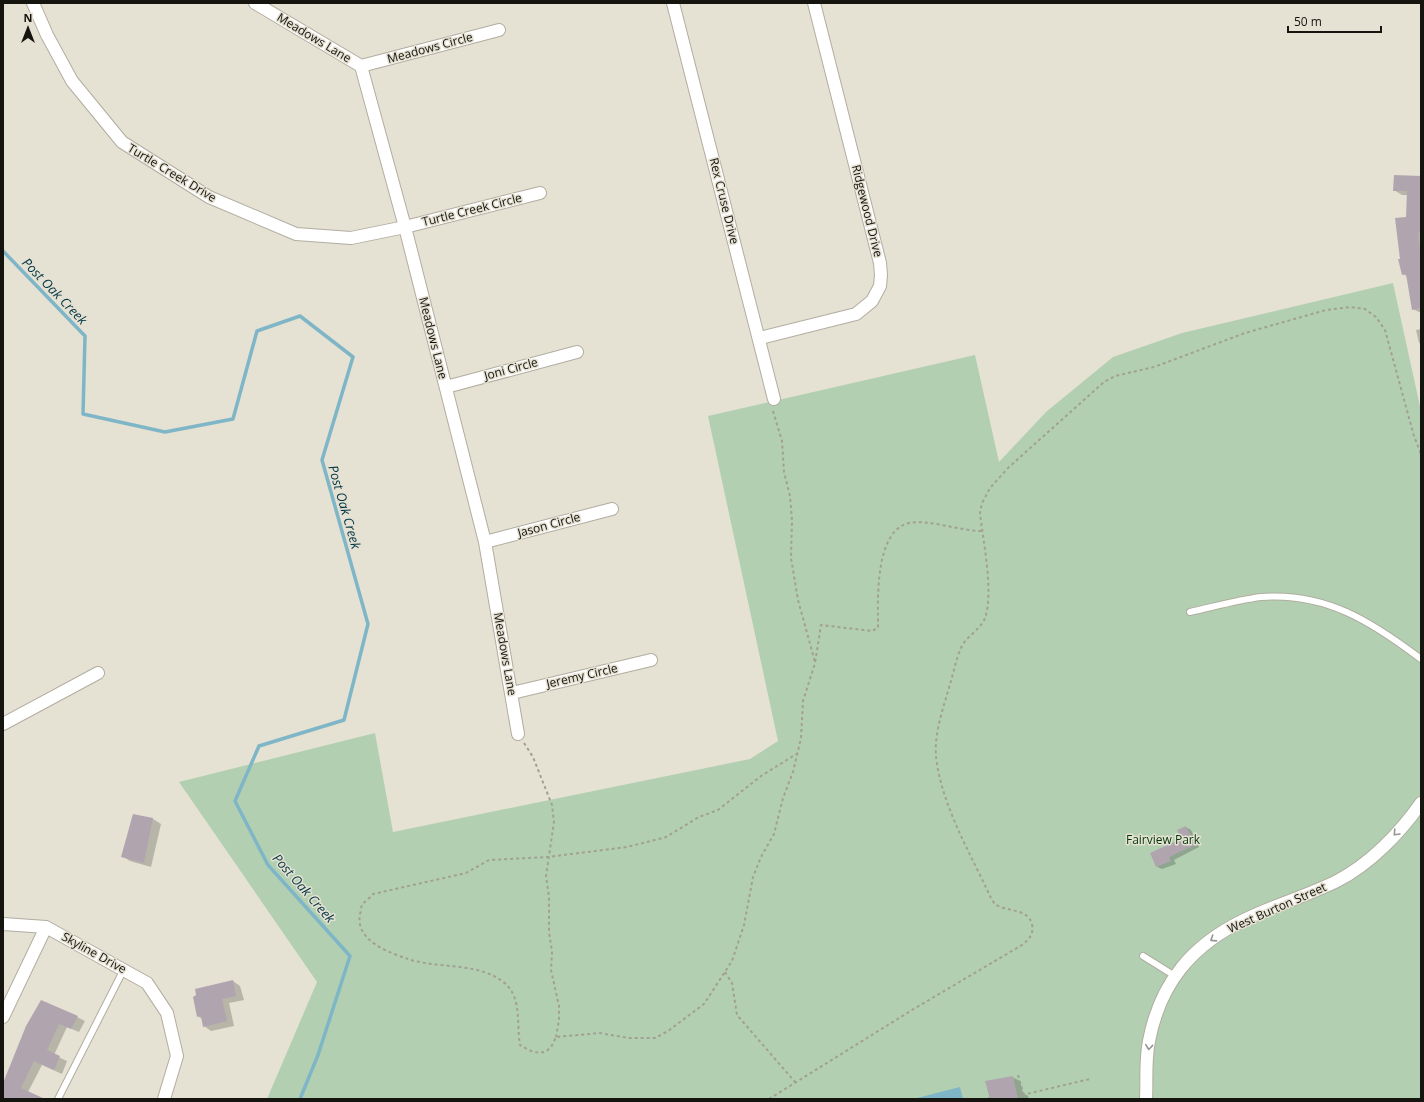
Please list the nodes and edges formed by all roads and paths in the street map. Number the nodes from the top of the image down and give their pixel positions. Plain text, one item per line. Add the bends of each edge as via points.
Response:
1 (34, 3) edge
2 (255, 3) edge
3 (673, 3) edge
4 (814, 3) edge
5 (499, 30) dead end
6 (361, 66) junction
7 (540, 193) dead end
8 (405, 227) junction
9 (760, 338) junction
10 (577, 352) dead end
11 (446, 387) junction
12 (774, 399) joint
13 (1421, 454) edge
14 (612, 509) dead end
15 (982, 531) junction
16 (485, 542) junction
17 (1190, 612) dead end
18 (1421, 659) edge
19 (651, 660) dead end
20 (815, 663) junction
21 (98, 673) dead end
22 (512, 693) junction
23 (3, 724) edge
24 (518, 734) joint
25 (798, 753) junction
26 (1421, 803) edge
27 (548, 857) junction
28 (3, 924) edge
29 (46, 927) junction
30 (1143, 956) dead end
31 (124, 969) junction
32 (725, 972) junction
33 (1175, 976) junction
34 (3, 1017) edge
35 (556, 1038) junction
36 (1018, 1075) dead end
37 (1090, 1079) dead end
38 (796, 1082) junction
39 (1023, 1095) junction
40 (58, 1099) edge
41 (164, 1099) edge
42 (769, 1099) edge
43 (1025, 1099) edge
44 (1146, 1099) edge

1 - 8 street, Turtle Creek Drive via 47,35 72,81 122,142 209,197 296,234 351,238
2 - 6 street, Meadows Lane
3 - 9 street, Rex Cruse Drive
4 - 9 street, Ridgewood Drive via 880,263 880,286 872,301 856,314
5 - 6 street, Meadows Circle
6 - 8 street, Meadows Lane
7 - 8 street, Turtle Creek Circle
8 - 11 street, Meadows Lane
9 - 12 street, Rex Cruse Drive
10 - 11 street, Joni Circle
11 - 16 street, Meadows Lane
12 - 20 path via 773,410 782,441 784,472 790,496 791,558 795,586
13 - 15 path via 1385,330 1365,309 1350,307 1326,310 1245,333 1154,367 1115,376 1104,382 1008,468 990,488 980,513
14 - 16 street, Jason Circle
15 - 20 path via 921,523 903,526 894,534 887,546 880,566 878,628 872,631 821,624
15 - 38 path via 988,608 984,620 962,646 956,663 938,730 937,763 947,799 963,840 990,896 995,904 1024,914 1031,921 1031,937 1022,945
16 - 22 street, Meadows Lane
17 - 18 lane via 1261,598 1311,599 1335,606 1373,624
19 - 22 street, Jeremy Circle
20 - 25 path via 803,701
21 - 23 street
22 - 24 street, Meadows Lane
24 - 27 path via 533,757 552,805 554,822
25 - 27 path via 761,776 718,810 699,817 666,837 627,847
25 - 32 path via 774,834 761,856 753,877 744,925 732,961
26 -> 33 street, West Burton Street via 1388,841 1367,860 1338,880 1244,920 1221,933 1198,948
27 - 35 path via 548,932 552,952 551,970 559,1006
27 - 35 path via 489,860 466,873 373,894 362,905 359,920 362,934 374,944 409,959 484,972 502,981 512,992 518,1007 520,1045 529,1052 549,1049
28 - 29 street, Skyline Drive
29 - 31 street, Skyline Drive
29 - 34 street
30 - 33 lane
31 - 40 lane
31 - 41 street, Skyline Drive via 147,983 167,1013 177,1056
32 - 35 path via 704,1004 655,1038 628,1038 600,1033
32 - 38 path via 732,983 737,1015
33 -> 44 street, West Burton Street via 1167,988 1149,1041
36 - 39 path
37 - 39 path
38 - 42 path
39 - 43 path

